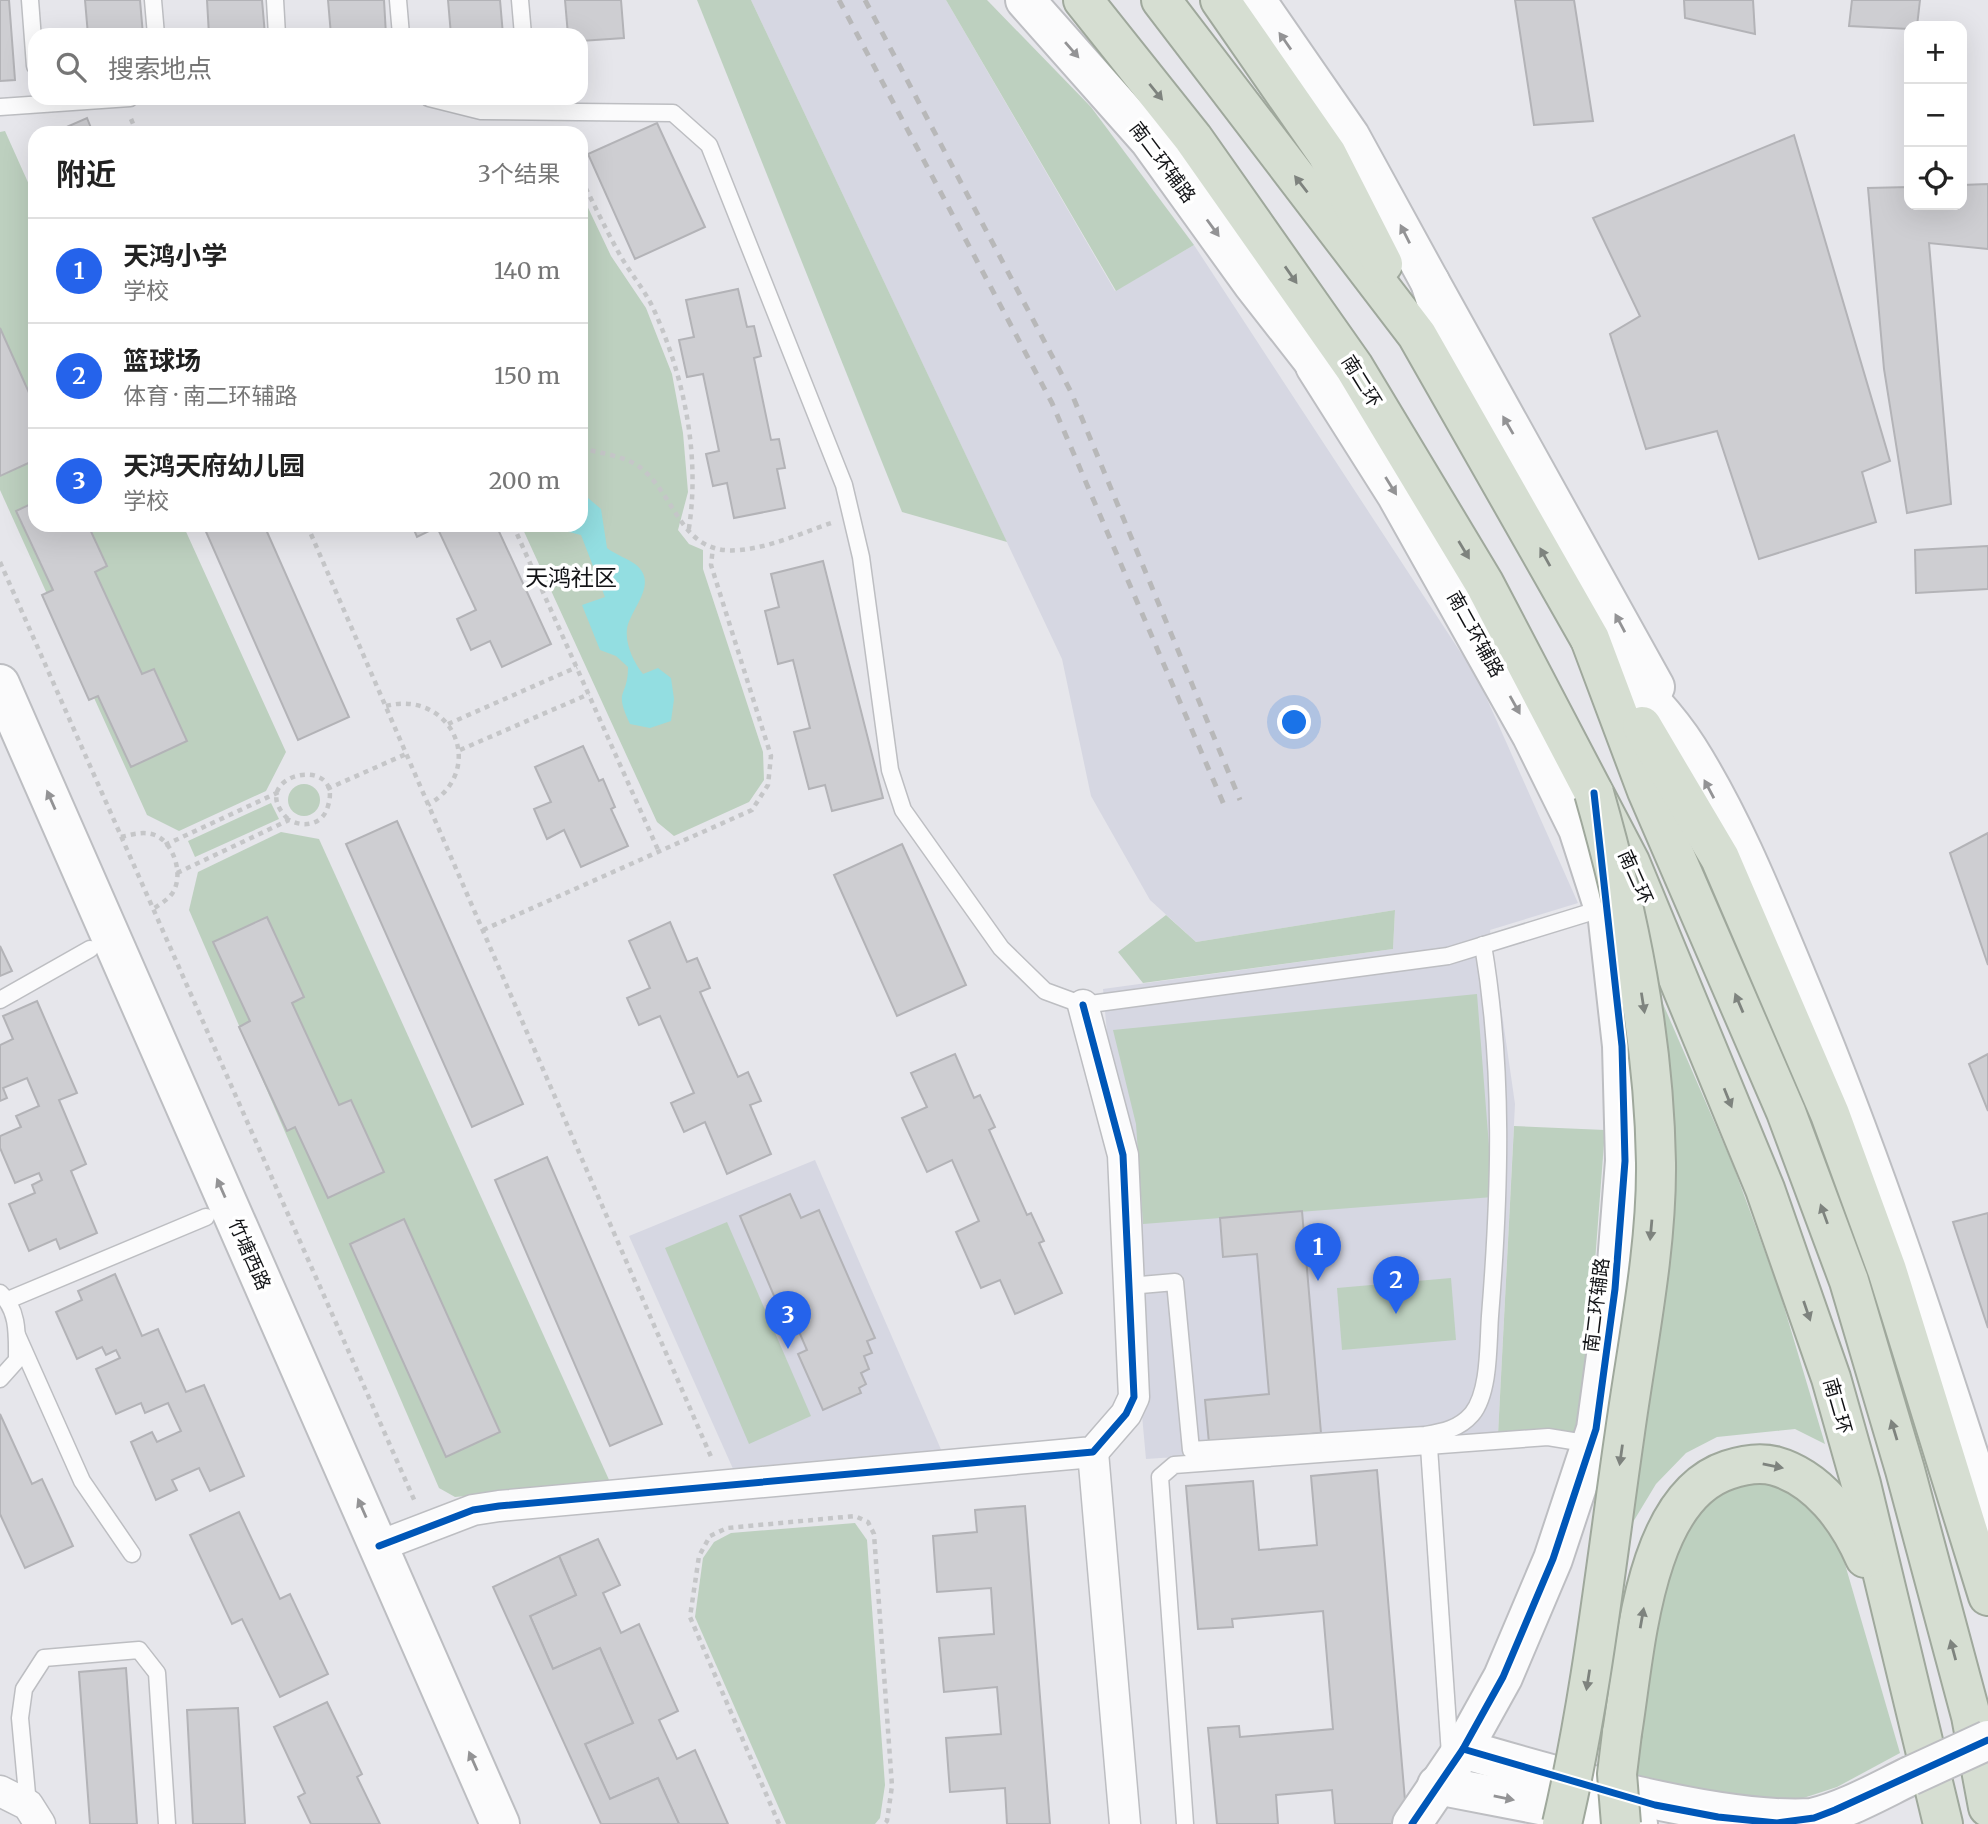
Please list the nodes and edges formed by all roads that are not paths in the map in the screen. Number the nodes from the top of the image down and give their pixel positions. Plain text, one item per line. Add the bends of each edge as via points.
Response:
1 (30, 0) edge
2 (153, 0) edge
3 (275, 0) edge
4 (398, 0) edge
5 (520, 0) edge
6 (1026, 0) edge
7 (1074, 0) edge
8 (1083, 0) edge
9 (1161, 0) edge
10 (1220, 0) edge
11 (1256, 0) edge
12 (32, 28) edge
13 (155, 28) edge
14 (277, 28) edge
15 (400, 28) edge
16 (522, 28) edge
17 (1119, 45) junction
18 (28, 103) edge
19 (457, 105) edge
20 (552, 105) edge
21 (0, 107) edge
22 (1430, 282) junction
23 (1417, 335) junction
24 (1315, 366) junction
25 (1476, 437) junction
26 (1416, 470) junction
27 (1590, 639) junction
28 (0, 684) edge
29 (0, 748) edge
30 (1687, 748) junction
31 (1594, 793) junction
32 (1605, 912) junction
33 (1483, 945) junction
34 (90, 949) junction
35 (0, 1000) edge
36 (1083, 1005) junction
37 (206, 1217) junction
38 (1129, 1286) junction
39 (4, 1297) edge
40 (17, 1335) junction
41 (0, 1379) edge
42 (1592, 1445) junction
43 (1429, 1447) junction
44 (1093, 1452) junction
45 (1988, 1516) edge
46 (379, 1546) junction
47 (132, 1554) dead end
48 (1988, 1596) edge
49 (1896, 1628) junction
50 (1988, 1740) edge
51 (1988, 1766) edge
52 (1451, 1767) junction
53 (0, 1791) edge
54 (1923, 1800) edge
55 (1988, 1807) edge
56 (34, 1815) edge
57 (1796, 1822) edge
58 (167, 1824) edge
59 (472, 1824) edge
60 (500, 1824) edge
61 (1125, 1824) edge
62 (1185, 1824) edge
63 (1412, 1824) edge
64 (1562, 1824) edge
65 (1621, 1824) edge
66 (1638, 1824) edge
67 (1868, 1824) edge

1 - 12 lane
2 - 13 lane
3 - 14 lane
4 - 15 lane
5 - 16 lane
6 -> 24 street, 南二环辅路 via 1149,140
7 - 17 highway
8 - 17 highway, 南二环
23 -> 9 highway
10 - 23 highway via 1327,154
22 -> 11 street via 1350,136
17 -> 26 highway, 南二环 via 1194,138 1354,367
18 - 21 lane
19 - 20 lane via 481,111
20 - 36 lane via 673,113 709,145 844,485 861,557 890,770 903,810 1001,948 1045,991
22 - 25 street
30 -> 22 street
23 - 25 highway
24 - 26 street, 南二环辅路
24 -> 32 street, 南二环辅路 via 1396,494 1532,736 1578,829
27 -> 25 highway
26 -> 31 highway, 南二环 via 1484,583
27 - 30 street
27 - 48 highway via 1720,858 1830,1114 1887,1270
55 -> 27 highway via 1971,1716 1849,1281 1786,1112 1647,791
46 -> 28 street, 竹塘西路
29 - 34 street, 竹塘西路
45 -> 30 street via 1887,1206 1827,1047 1766,904
31 - 32 street, 南二环辅路
31 -> 49 highway, 南二环 via 1630,862 1765,1189 1831,1378
31 -> 64 highway, bridge via 1614,862 1642,1000 1652,1069 1656,1166 1647,1284 1602,1595
32 - 33 lane
32 - 42 street, 南二环辅路 via 1622,1046 1625,1161 1615,1289
33 - 36 lane via 1448,956
33 - 38 lane via 1499,1105 1499,1212 1485,1381 1473,1413 1452,1430 1425,1435 1191,1450 1175,1282
34 - 35 lane
34 - 37 street, 竹塘西路
36 - 38 street via 1124,1155
37 - 39 lane
37 - 59 street, 竹塘西路
38 - 44 street via 1134,1397 1126,1414
39 - 40 lane
40 - 41 lane via 17,1360
40 - 47 lane via 82,1481
42 - 43 lane via 1548,1437
42 - 52 street, 南二环辅路 via 1553,1559 1503,1677
43 - 52 lane
43 - 62 lane via 1174,1465 1160,1476
44 - 46 street via 499,1506 473,1510
44 - 61 street
60 -> 46 street, 竹塘西路
49 - 54 highway, 南二环
65 -> 49 highway, bridge via 1617,1774 1650,1571 1666,1527 1686,1497 1710,1476 1766,1463 1791,1470 1814,1486 1842,1515 1860,1545
50 - 54 street, bridge
51 - 54 street
52 - 57 street via 1748,1822
52 - 63 street, 南二环辅路
52 -> 66 street
53 - 56 street
54 - 57 street
54 - 67 street
56 - 58 lane via 20,1718 24,1689 44,1658 139,1650 157,1673

